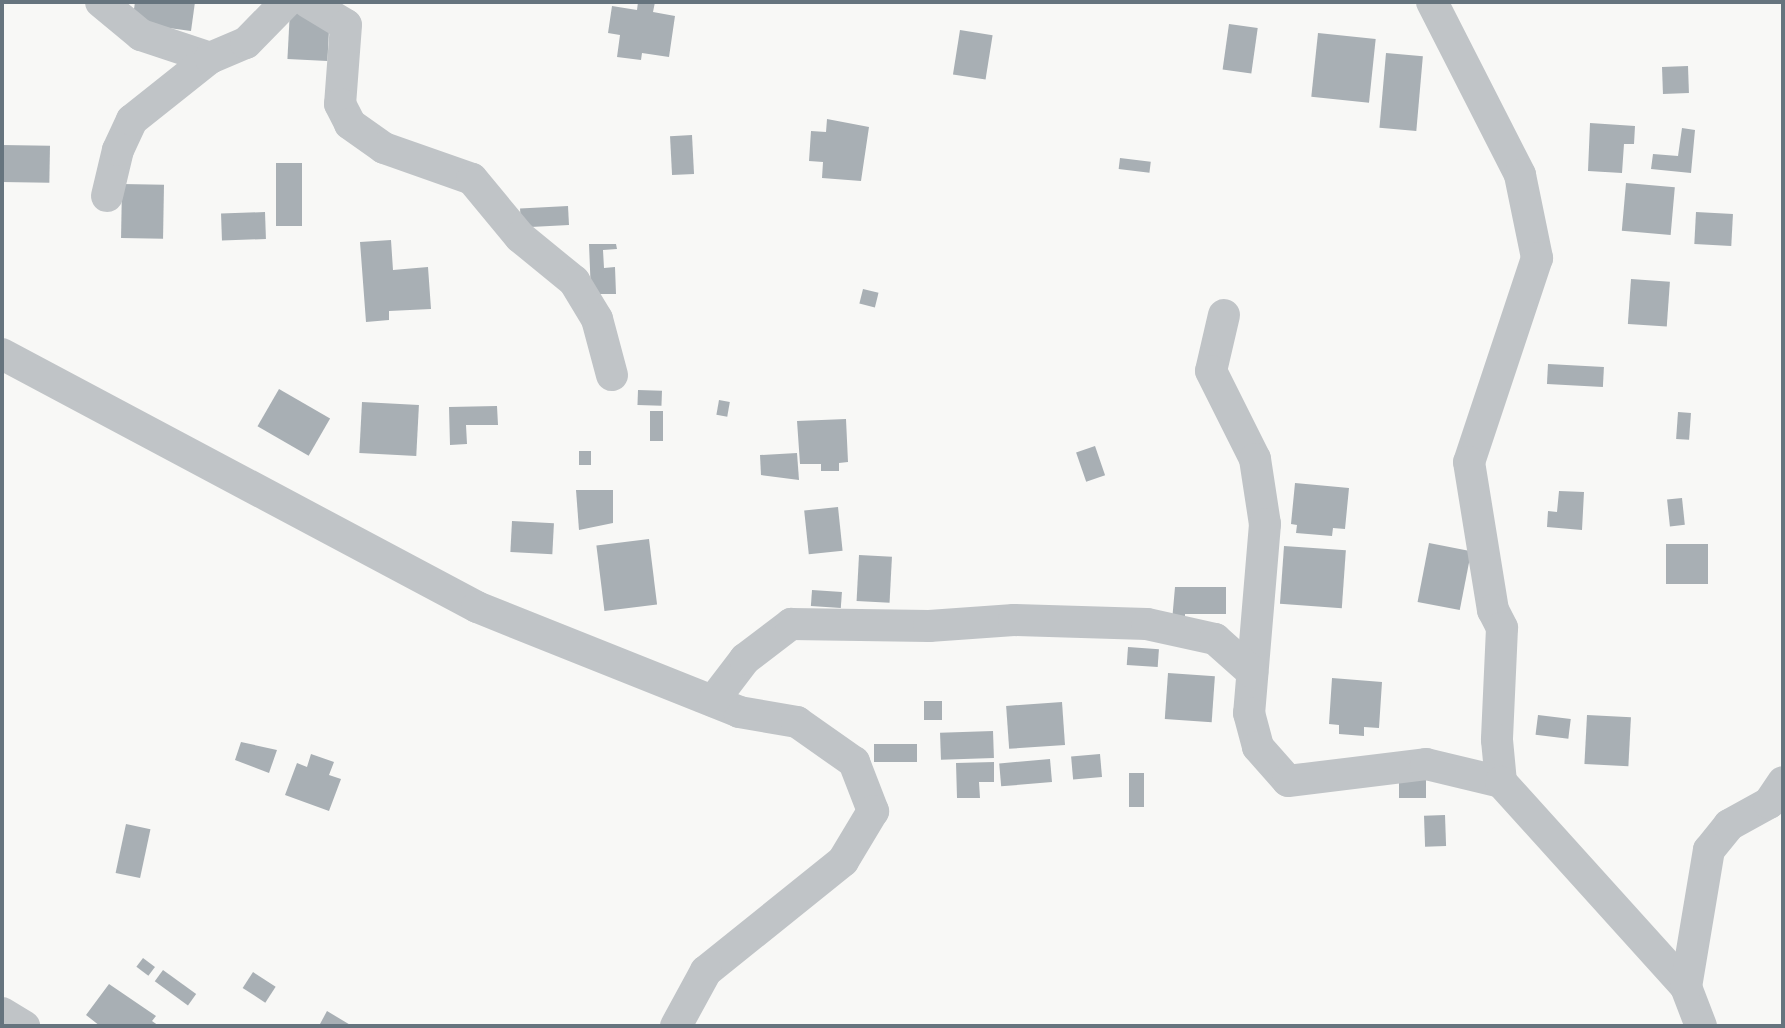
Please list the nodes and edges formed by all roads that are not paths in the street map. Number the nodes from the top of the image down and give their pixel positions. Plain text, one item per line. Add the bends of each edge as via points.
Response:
1 (101, 2) edge
2 (286, 2) edge
3 (308, 2) edge
4 (1432, 2) edge
5 (355, 14) edge
6 (210, 58) junction
7 (107, 196) dead end
8 (1224, 315) dead end
9 (2, 354) edge
10 (612, 375) dead end
11 (186, 426) dead end
12 (152, 435) junction
13 (1252, 672) junction
14 (713, 701) junction
15 (1501, 782) junction
16 (1783, 782) edge
17 (1686, 987) junction
18 (2, 1013) edge
19 (24, 1026) edge
20 (676, 1026) edge
21 (1701, 1026) edge

1 - 6 street via 141,35
2 - 6 street via 246,43
3 - 5 street
4 - 15 street via 1520,175 1537,258 1469,462 1493,610 1502,628 1497,740
5 - 10 street via 340,104 350,124 384,148 472,179 520,237 574,281 597,319
6 - 7 street via 132,120
8 - 13 street via 1211,371 1255,459 1265,524
9 - 12 street
11 - 12 street
12 - 14 street via 477,607
13 - 14 street via 1215,639 1147,624 791,624 745,659
13 - 15 street via 1249,713 1258,747 1288,781 1426,764
14 - 20 street via 739,712 797,722 854,762 873,811 843,861 706,971
15 - 17 street
16 - 17 street via 1769,803 1729,825 1709,850
17 - 21 street
18 - 19 street

